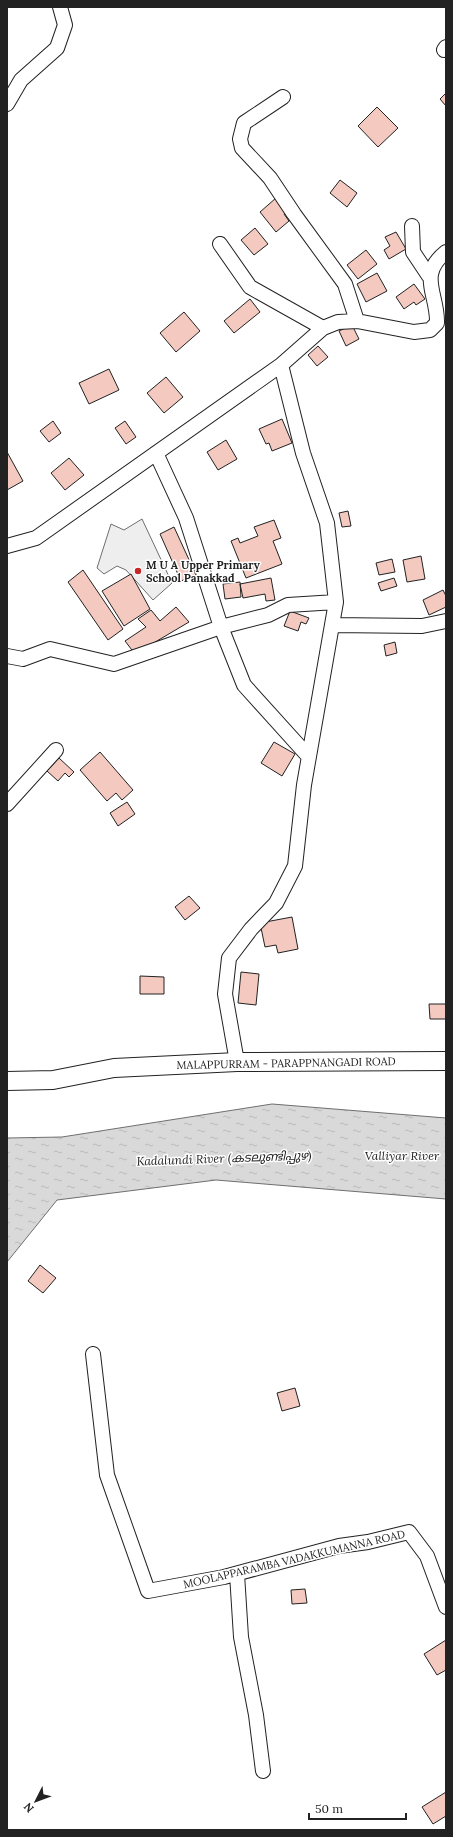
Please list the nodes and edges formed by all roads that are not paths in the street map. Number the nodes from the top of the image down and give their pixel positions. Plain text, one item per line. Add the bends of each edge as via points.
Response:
1 (60, 7) edge
2 (283, 97) dead end
3 (7, 104) edge
4 (412, 226) dead end
5 (220, 244) dead end
6 (446, 252) edge
7 (429, 276) junction
8 (357, 321) junction
9 (323, 328) junction
10 (281, 365) junction
11 (156, 453) junction
12 (7, 546) edge
13 (336, 602) junction
14 (446, 621) edge
15 (332, 625) junction
16 (221, 627) junction
17 (7, 656) edge
18 (56, 750) dead end
19 (309, 757) junction
20 (7, 804) edge
21 (446, 1061) edge
22 (237, 1062) junction
23 (7, 1081) edge
24 (94, 1354) dead end
25 (237, 1574) junction
26 (446, 1608) edge
27 (263, 1771) dead end

1 - 3 street via 65,25 57,48 21,80
2 - 8 street via 244,123 240,139 242,148 270,178 345,284
4 - 7 street via 413,252
5 - 9 street via 250,287
6 - 7 street via 435,262
7 - 8 street via 437,314 437,323 430,330 414,332
8 - 9 street via 338,322
9 - 10 street
10 - 11 street
10 - 13 street via 303,453 327,523
11 - 12 street via 36,538
11 - 16 street via 186,518
13 - 15 street
13 - 16 street via 288,606 268,615
14 - 15 street via 422,626
15 - 19 street
16 - 17 street via 114,664 50,649 23,659
16 - 19 street via 244,685
18 - 20 street
19 - 22 street via 295,866 276,903 228,958 225,994
21 - 22 main road, MALAPPURRAM - PARAPPNANGADI ROAD
22 - 23 main road, MALAPPURRAM - PARAPPNANGADI ROAD via 114,1068 53,1080
24 - 25 street, MOOLAPPARAMBA VADAKKUMANNA ROAD via 107,1475 148,1592
25 - 26 street, MOOLAPPARAMBA VADAKKUMANNA ROAD via 339,1546 409,1532 427,1556
25 - 27 street via 241,1637 256,1715

